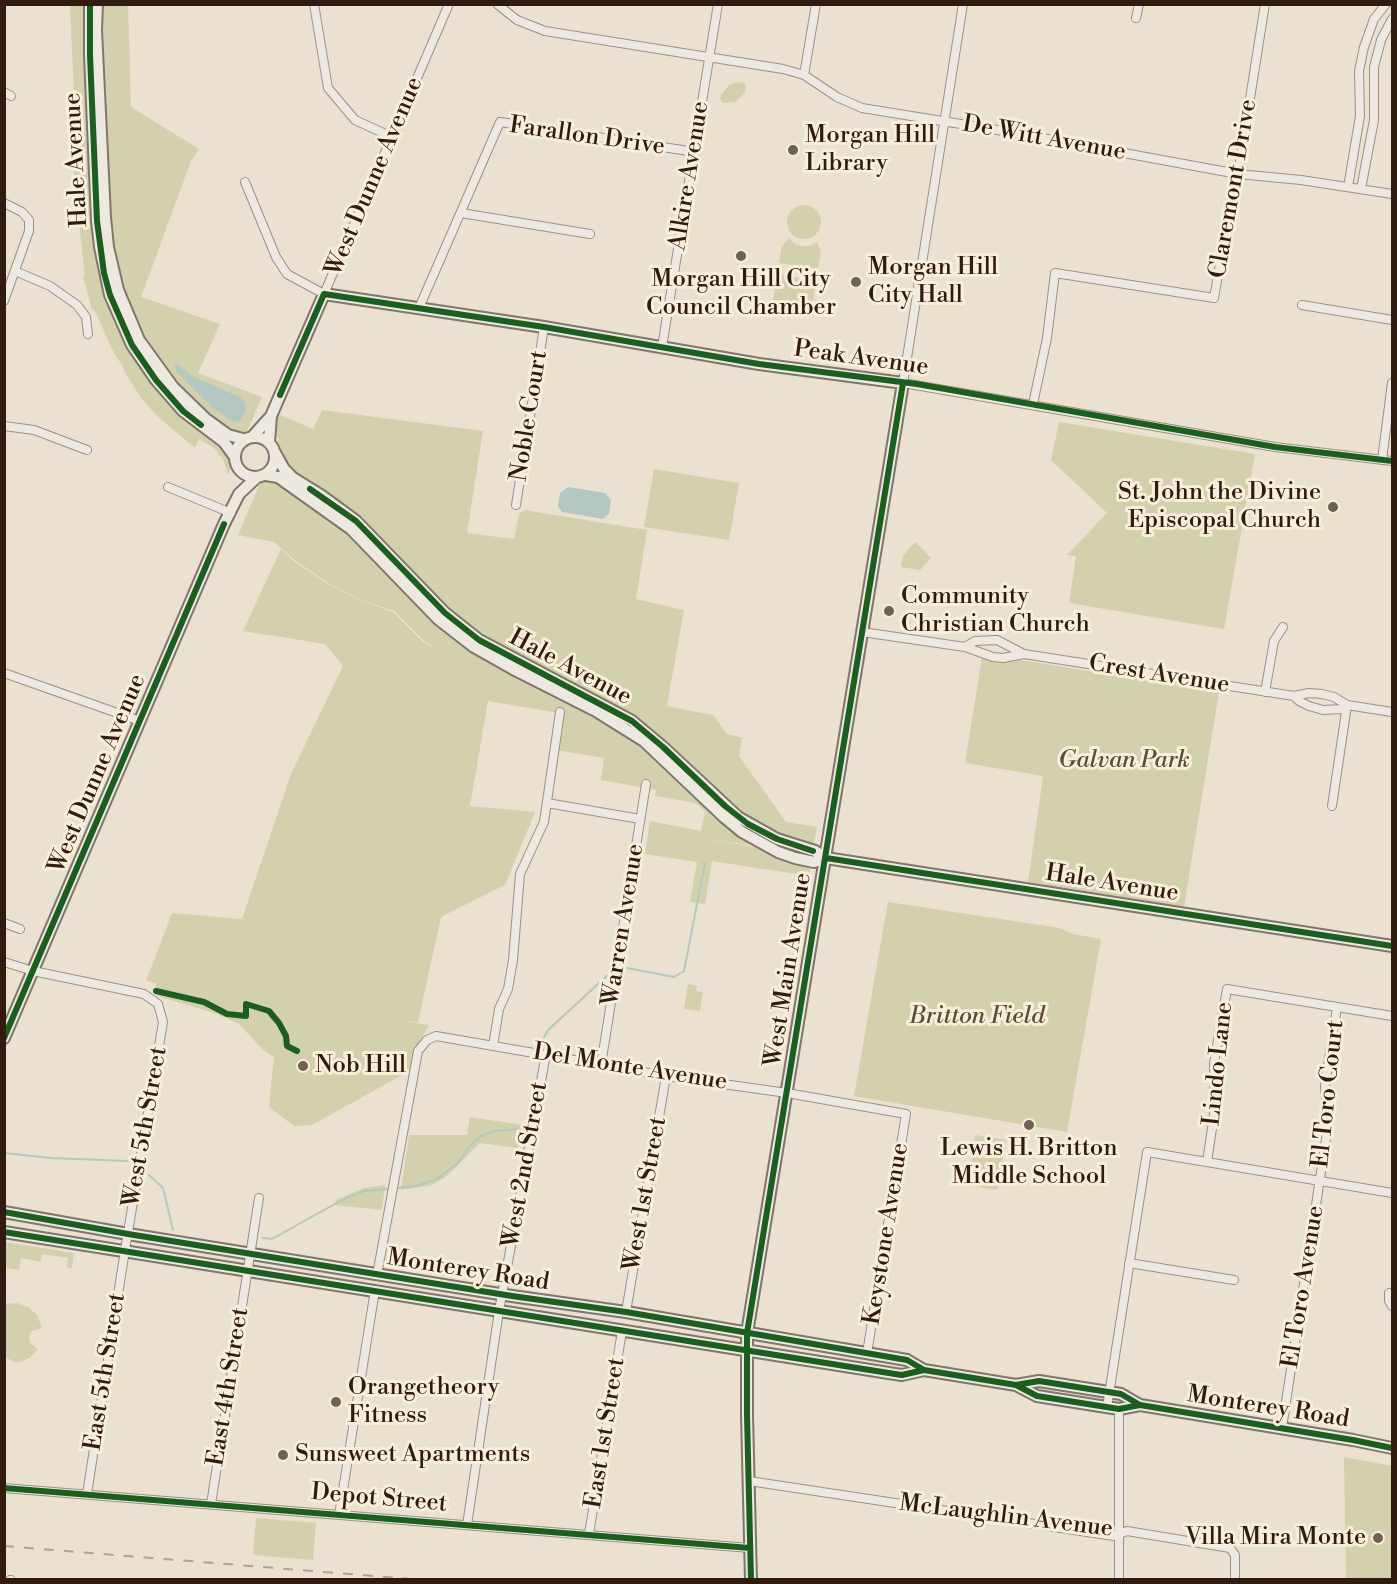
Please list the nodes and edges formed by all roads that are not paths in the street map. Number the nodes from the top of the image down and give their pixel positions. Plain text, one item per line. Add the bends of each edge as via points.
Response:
1 (90, 4) edge
2 (97, 4) edge
3 (314, 4) edge
4 (449, 4) edge
5 (497, 4) edge
6 (718, 4) edge
7 (816, 4) edge
8 (963, 4) edge
9 (1139, 4) edge
10 (1265, 4) edge
11 (1386, 4) edge
12 (1136, 18) dead end
13 (1392, 19) edge
14 (710, 57) junction
15 (804, 75) junction
16 (943, 121) junction
17 (392, 137) junction
18 (695, 152) junction
19 (1238, 174) junction
20 (245, 182) dead end
21 (1348, 187) junction
22 (1362, 189) junction
23 (1392, 194) edge
24 (4, 203) edge
25 (461, 213) junction
26 (590, 234) dead end
27 (15, 271) junction
28 (324, 294) junction
29 (4, 301) edge
30 (1302, 305) dead end
31 (419, 308) junction
32 (1392, 321) edge
33 (544, 327) junction
34 (88, 334) dead end
35 (662, 347) junction
36 (903, 382) junction
37 (1392, 383) edge
38 (1033, 404) junction
39 (272, 416) junction
40 (4, 426) edge
41 (248, 438) junction
42 (272, 447) junction
43 (87, 450) dead end
44 (1382, 460) junction
45 (1392, 461) edge
46 (236, 462) junction
47 (262, 476) junction
48 (168, 487) dead end
49 (239, 494) junction
50 (516, 506) dead end
51 (231, 513) junction
52 (1283, 627) dead end
53 (862, 632) junction
54 (964, 647) junction
55 (1024, 654) junction
56 (4, 674) edge
57 (1265, 692) junction
58 (1294, 696) junction
59 (1347, 705) junction
60 (560, 712) dead end
61 (1392, 712) edge
62 (140, 721) junction
63 (646, 784) dead end
64 (547, 803) junction
65 (1332, 806) dead end
66 (640, 819) junction
67 (826, 858) junction
68 (4, 923) edge
69 (20, 928) dead end
70 (1392, 946) edge
71 (4, 962) edge
72 (33, 971) junction
73 (1337, 1007) junction
74 (1392, 1016) edge
75 (4, 1038) edge
76 (493, 1046) junction
77 (546, 1054) junction
78 (601, 1065) junction
79 (666, 1076) junction
80 (787, 1093) junction
81 (906, 1114) joint
82 (1207, 1162) junction
83 (1320, 1181) junction
84 (1392, 1193) edge
85 (259, 1198) dead end
86 (4, 1212) edge
87 (4, 1232) edge
88 (128, 1234) junction
89 (125, 1250) junction
90 (249, 1253) junction
91 (1129, 1263) junction
92 (247, 1270) junction
93 (377, 1275) junction
94 (1234, 1280) dead end
95 (375, 1290) junction
96 (1389, 1293) dead end
97 (503, 1294) junction
98 (1392, 1306) edge
99 (499, 1311) junction
100 (626, 1312) junction
101 (622, 1331) junction
102 (747, 1333) junction
103 (746, 1350) junction
104 (867, 1353) junction
105 (924, 1370) junction
106 (1016, 1385) junction
107 (1109, 1393) junction
108 (1140, 1405) junction
109 (1107, 1407) junction
110 (1119, 1409) junction
111 (1282, 1428) junction
112 (1392, 1447) edge
113 (749, 1481) junction
114 (4, 1488) edge
115 (87, 1494) junction
116 (211, 1504) junction
117 (339, 1515) junction
118 (467, 1525) junction
119 (1120, 1533) junction
120 (589, 1534) junction
121 (750, 1548) junction
122 (751, 1580) edge
123 (1119, 1580) edge
124 (1234, 1580) edge

1 - 46 main road, Hale Avenue via 97,221 110,295 132,345 156,380 183,411 224,442
2 - 41 main road, Hale Avenue via 105,217 118,290 139,340 173,387 228,435
3 - 17 street via 328,88 355,120
4 - 17 street, West Dunne Avenue
5 - 14 street, De Witt Avenue via 517,20 545,31
6 - 14 street, Alkire Avenue
7 - 15 street
8 - 16 street, West Main Avenue
9 - 12 street
10 - 19 street, Claremont Drive
11 - 21 street via 1374,19 1359,71 1360,116
13 - 22 street via 1374,67 1374,120
14 - 15 street, De Witt Avenue
14 - 18 street, Alkire Avenue
15 - 16 street, De Witt Avenue via 862,108
16 - 19 street, De Witt Avenue
16 - 36 street, West Main Avenue
17 - 28 street, West Dunne Avenue
18 - 25 street, Farallon Drive via 500,122
18 - 35 street, Alkire Avenue
19 - 21 street, De Witt Avenue
19 - 38 street, Claremont Drive via 1214,298 1055,273
20 - 28 street via 276,258 287,274
21 - 22 street, De Witt Avenue
22 - 23 street, De Witt Avenue
24 - 27 street via 29,220
25 - 26 street
25 - 31 street, Farallon Drive
27 - 29 street
27 - 34 street via 50,286 77,305 86,317
28 - 31 main road, Peak Avenue
28 - 39 main road, West Dunne Avenue
30 - 32 street
31 - 33 main road, Peak Avenue
33 - 35 main road, Peak Avenue
33 - 50 street, Noble Court
35 - 36 main road, Peak Avenue
36 - 38 street, Peak Avenue
36 - 53 main road, West Main Avenue
37 - 44 street
38 - 44 street, Peak Avenue via 1275,447
39 - 41 main road, West Dunne Avenue
39 - 42 main road, West Dunne Avenue
40 - 43 street via 34,430
41 - 42 main road
41 - 46 main road via 237,447
42 - 47 main road via 274,466
42 - 67 main road, Hale Avenue via 293,478 356,521 445,613 479,640 632,721 748,824
44 - 45 street, Peak Avenue
46 - 47 main road via 248,476
46 - 49 main road, West Dunne Avenue
47 - 49 main road, West Dunne Avenue
47 - 67 main road, Hale Avenue via 278,477 351,529 438,619 474,647 596,711 644,741 742,832 786,855 814,862
48 - 51 street
49 - 51 main road, West Dunne Avenue
51 - 62 main road, West Dunne Avenue
52 - 57 street via 1275,641
53 - 54 street, Crest Avenue
53 - 67 main road, West Main Avenue
54 - 55 street, Crest Avenue via 993,657
54 - 55 street, Crest Avenue via 975,641 997,640
55 - 57 street, Crest Avenue
56 - 62 street
57 - 58 street, Crest Avenue
58 - 59 street, Crest Avenue via 1323,694
58 - 59 street, Crest Avenue via 1323,710
59 - 61 street, Crest Avenue
59 - 65 street
60 - 64 street
62 - 72 main road, West Dunne Avenue
63 - 66 street, Warren Avenue
64 - 66 street
64 - 76 street via 544,822 520,874 513,960
66 - 78 street, Warren Avenue
67 - 70 main road, Hale Avenue
67 - 80 main road, West Main Avenue
68 - 69 street
71 - 72 street
72 - 75 main road, West Dunne Avenue
72 - 88 street, West 5th Street via 144,994 158,1004 163,1022
73 - 74 street, Lindo Lane
73 - 82 street, Lindo Lane via 1227,989 1214,1063 1215,1108
73 - 83 street, El Toro Court via 1325,1086 1328,1126
76 - 77 street, Del Monte Avenue
76 - 93 street, Del Monte Avenue via 436,1036 418,1051
77 - 78 street, Del Monte Avenue
77 - 97 street, West 2nd Street
78 - 79 street, Del Monte Avenue
79 - 80 street, Del Monte Avenue
79 - 100 street, West 1st Street
80 - 81 street, Del Monte Avenue
80 - 102 main road, West Main Avenue
81 - 104 street, Keystone Avenue
82 - 83 street
82 - 91 street via 1147,1152
83 - 84 street
83 - 111 street, El Toro Avenue
85 - 90 street, East 4th Street
86 - 88 main road, Monterey Road
87 - 89 main road, Monterey Road
88 - 89 street, West 5th Street
88 - 90 main road, Monterey Road
89 - 92 main road, Monterey Road
89 - 115 street, East 5th Street
90 - 92 street, East 4th Street
90 - 93 main road, Monterey Road
91 - 94 street
91 - 107 street
92 - 95 main road, Monterey Road
92 - 116 street, East 4th Street
93 - 97 main road, Monterey Road
95 - 99 main road, Monterey Road
95 - 117 street
96 - 98 street
97 - 99 street, West 2nd Street
97 - 100 main road, Monterey Road
99 - 101 main road, Monterey Road
99 - 118 street, West 2nd Street
100 - 102 main road, Monterey Road
101 - 103 main road, Monterey Road
101 - 120 street, East 1st Street
102 - 103 main road, West Main Avenue
102 - 104 main road, Monterey Road
103 - 105 main road, Monterey Road via 902,1375
103 - 113 main road, West Main Avenue
104 - 105 main road, Monterey Road via 907,1360
105 - 106 main road, Monterey Road
106 - 107 main road, Monterey Road via 1040,1381
106 - 109 main road, Monterey Road via 1037,1396
107 - 108 main road, Monterey Road via 1121,1394
107 - 109 street
108 - 110 main road, Monterey Road
108 - 111 main road, Monterey Road
109 - 110 main road, Monterey Road
110 - 119 street
111 - 112 main road, Monterey Road
113 - 119 street, McLaughlin Avenue via 1113,1536
113 - 121 main road, West Main Avenue
114 - 115 street, Depot Street
115 - 116 street, Depot Street
116 - 117 street, Depot Street
117 - 118 street, Depot Street
118 - 120 street, Depot Street
119 - 123 street
119 - 124 street, McLaughlin Avenue via 1230,1548 1235,1556
120 - 121 street, Depot Street
121 - 122 main road, West Main Avenue

